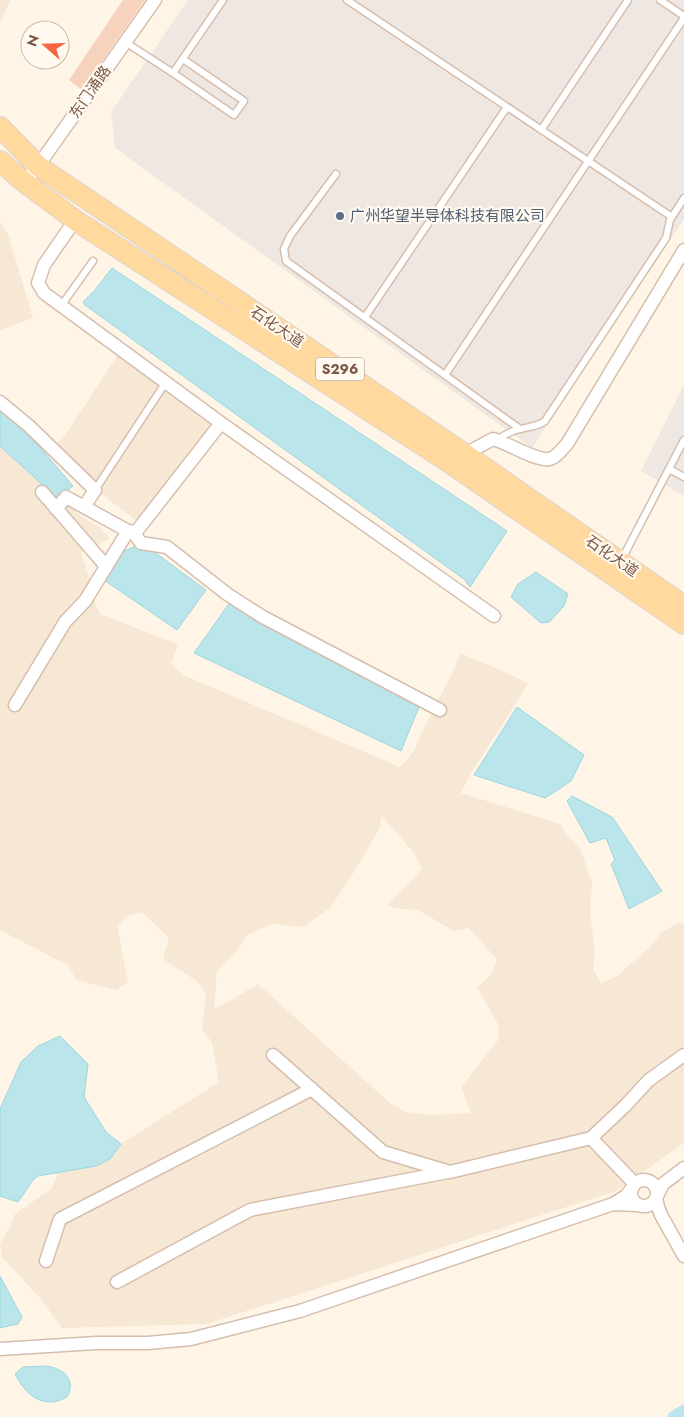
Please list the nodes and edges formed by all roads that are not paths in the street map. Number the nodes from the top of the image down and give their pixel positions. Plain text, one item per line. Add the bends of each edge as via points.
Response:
1 (154, 0) edge
2 (223, 0) edge
3 (347, 0) edge
4 (628, 0) edge
5 (660, 0) edge
6 (684, 17) edge
7 (125, 42) junction
8 (183, 58) junction
9 (173, 73) junction
10 (507, 107) junction
11 (0, 127) edge
12 (541, 130) junction
13 (0, 161) edge
14 (588, 161) junction
15 (38, 166) junction
16 (336, 174) dead end
17 (24, 182) junction
18 (684, 198) edge
19 (672, 217) junction
20 (75, 220) junction
21 (684, 250) edge
22 (93, 262) dead end
23 (61, 306) junction
24 (365, 317) junction
25 (445, 374) junction
26 (166, 382) junction
27 (0, 402) edge
28 (221, 423) junction
29 (520, 429) junction
30 (497, 440) junction
31 (684, 440) edge
32 (460, 460) junction
33 (669, 469) junction
34 (684, 477) edge
35 (95, 490) junction
36 (42, 492) dead end
37 (84, 507) junction
38 (56, 509) junction
39 (132, 532) junction
40 (621, 562) junction
41 (106, 566) junction
42 (684, 606) edge
43 (494, 616) dead end
44 (684, 624) edge
45 (15, 705) dead end
46 (440, 710) dead end
47 (684, 1054) edge
48 (273, 1055) dead end
49 (312, 1089) junction
50 (591, 1138) junction
51 (684, 1168) edge
52 (450, 1172) junction
53 (670, 1178) junction
54 (638, 1184) junction
55 (656, 1198) junction
56 (613, 1204) junction
57 (640, 1206) junction
58 (661, 1215) junction
59 (684, 1256) edge
60 (46, 1261) dead end
61 (117, 1282) dead end
62 (0, 1349) edge

1 - 7 street, 东门涌路
2 - 8 lane
3 - 10 lane
4 - 12 lane
5 - 6 lane
6 - 14 lane
7 - 9 lane
7 - 15 street, 东门涌路
8 - 9 lane
8 - 9 lane via 244,101 234,116
10 - 12 lane
10 - 24 lane
11 - 15 main road, 石化大道 / S296
12 - 14 lane
13 - 17 main road, 石化大道 / S296
14 - 19 lane
14 - 25 lane
15 - 17 street, 东门涌路
15 - 32 main road, 石化大道 / S296
16 - 24 lane via 290,236 284,249 286,261
17 - 20 main road, 石化大道 / S296
18 - 19 lane
19 - 29 lane via 666,238 545,421 538,426
20 - 23 street via 44,265 38,283 44,293
20 - 32 main road, 石化大道 / S296
21 - 30 street via 567,444 550,459 538,458
22 - 23 lane
23 - 26 street
24 - 25 lane
25 - 29 lane
26 - 28 street
26 - 35 lane
27 - 35 street
28 - 39 street
28 - 43 street
29 - 30 lane
30 - 32 street
31 - 33 lane
32 - 40 main road, 石化大道 / S296
32 - 44 main road, 石化大道 / S296
33 - 34 lane
33 - 40 lane
35 - 37 street
36 - 38 street
37 - 38 street via 66,498
37 - 39 street
38 - 41 street
39 - 41 street
39 - 46 street via 141,542 166,547 263,617
40 - 42 main road, 石化大道 / S296
41 - 45 street via 85,601 65,622
47 - 50 street via 648,1080
48 - 49 street
49 - 52 street via 383,1152
49 - 60 street via 60,1219
50 - 52 street
50 - 54 street
51 - 53 street
52 - 61 street via 250,1210
53 - 54 street
53 - 55 street
54 - 55 street via 654,1185
54 - 56 street
54 - 57 street via 631,1195
55 - 57 street via 651,1205
55 - 58 street
56 - 57 street
56 - 62 street via 300,1311 191,1339
57 - 58 street
58 - 59 street

